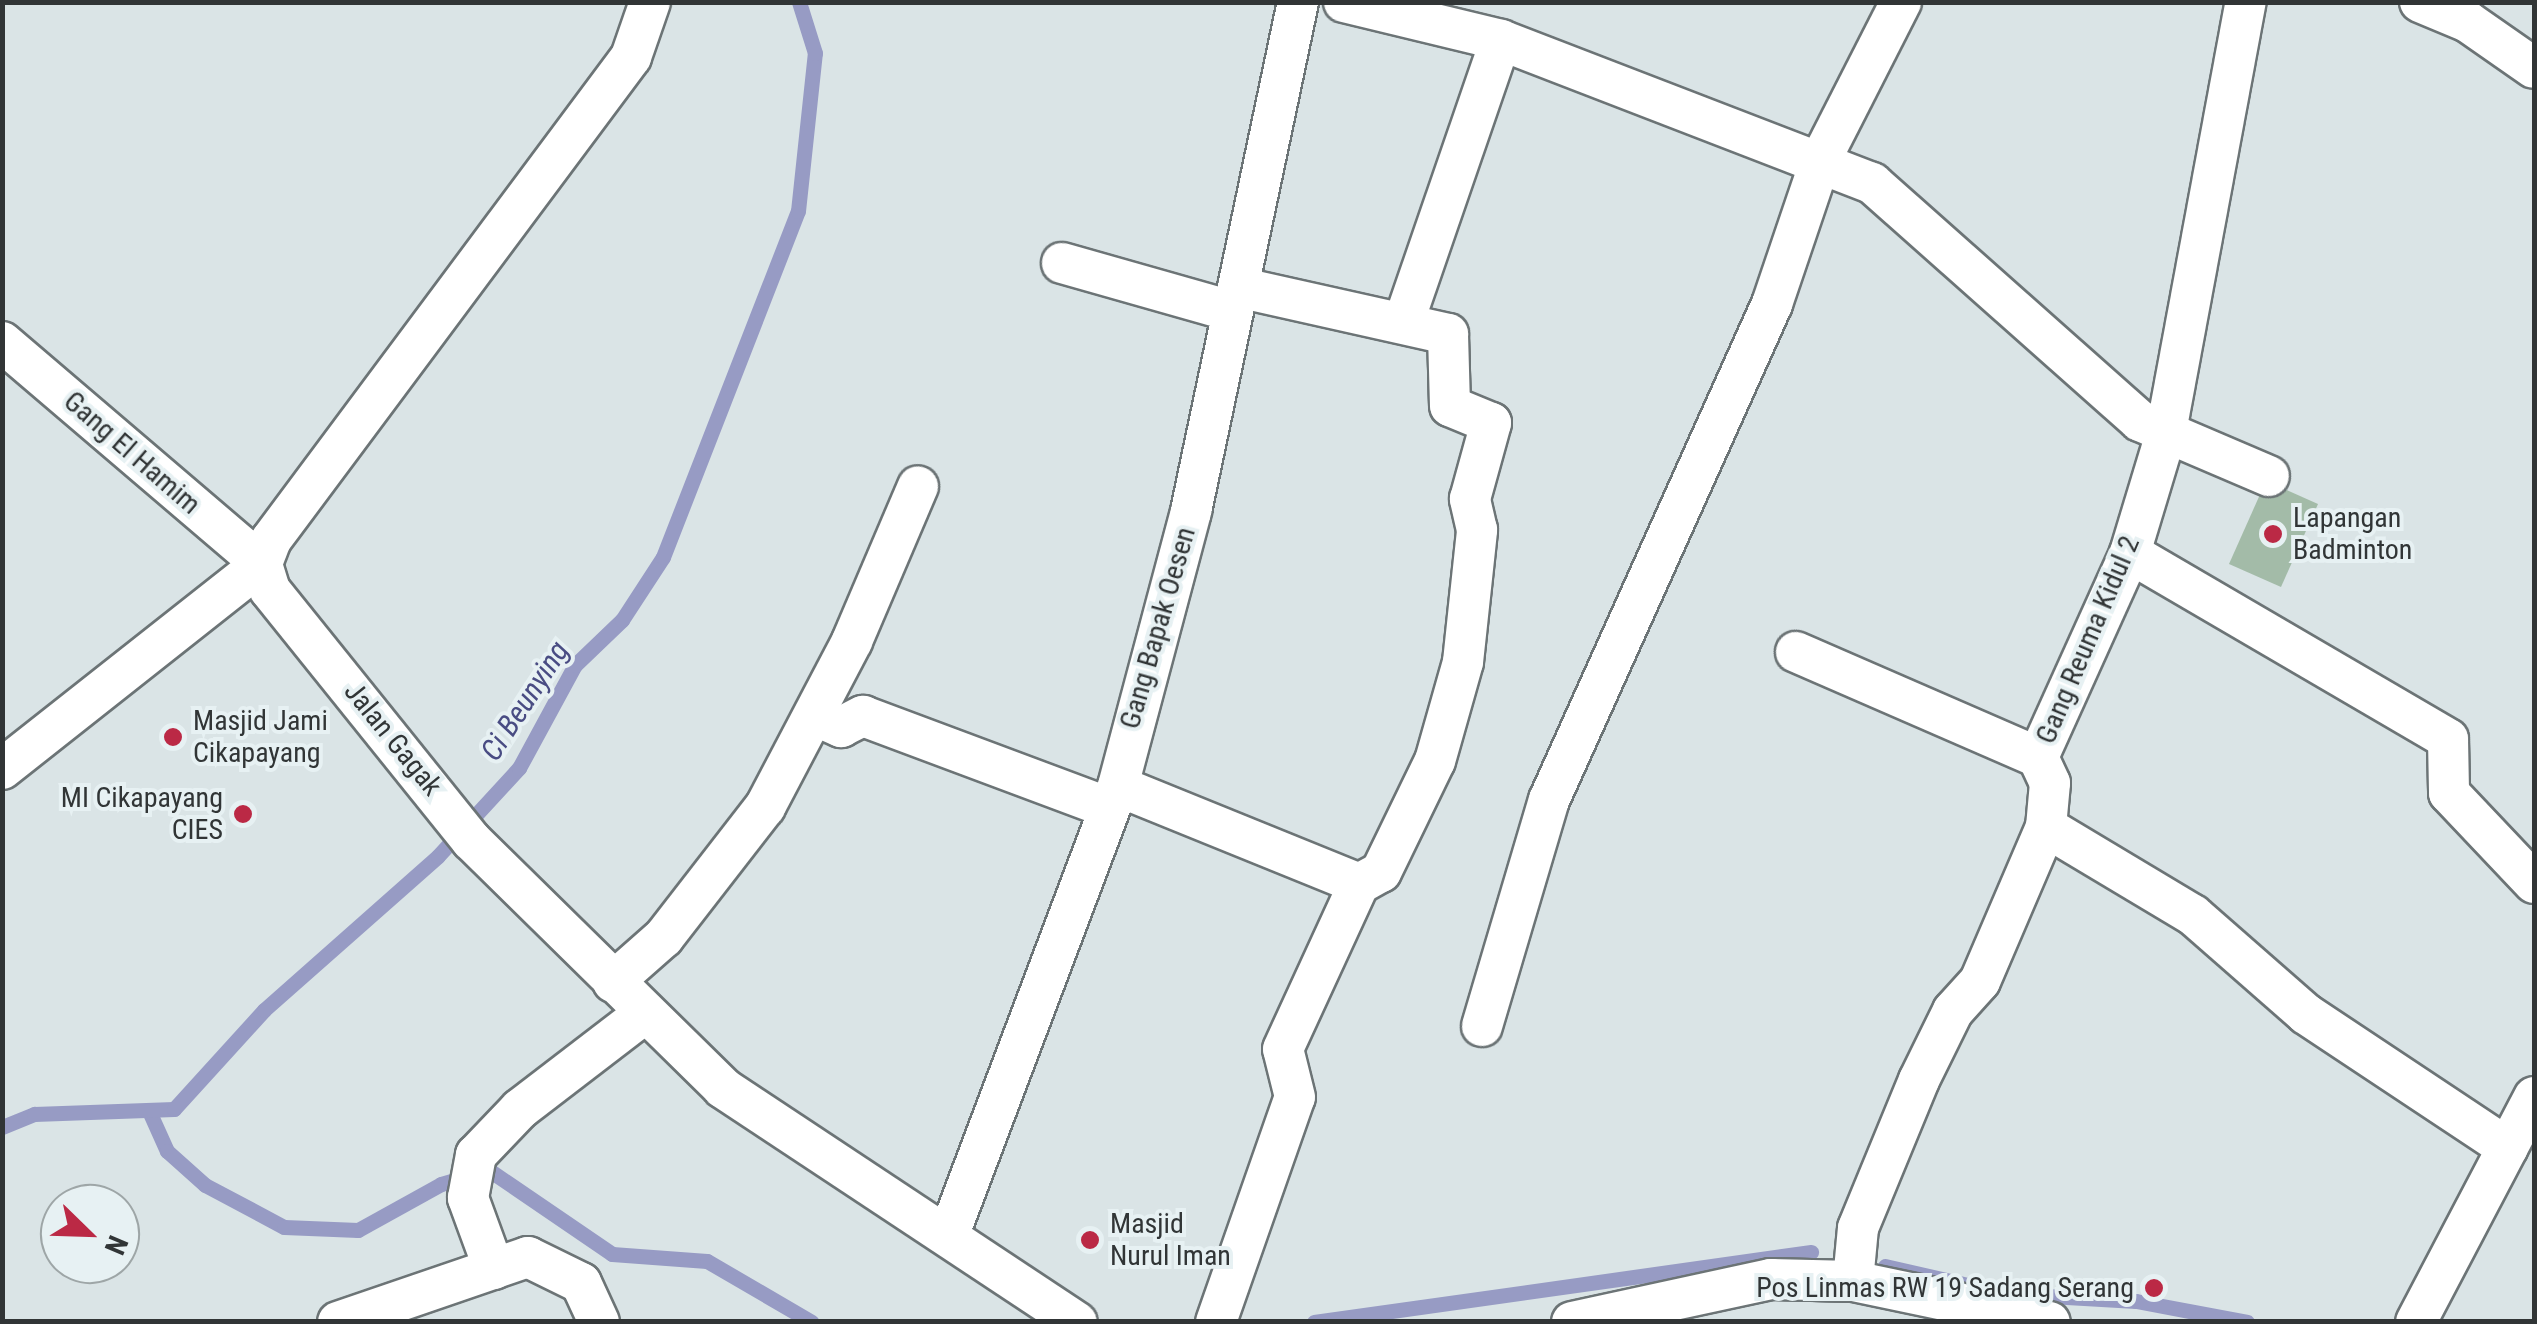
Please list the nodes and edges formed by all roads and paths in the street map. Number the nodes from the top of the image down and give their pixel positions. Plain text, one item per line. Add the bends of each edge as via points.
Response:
1 (650, 2) edge
2 (1298, 2) edge
3 (1344, 2) edge
4 (1901, 2) edge
5 (2246, 2) edge
6 (2420, 2) edge
7 (1444, 13) edge
8 (1500, 40) junction
9 (2534, 68) edge
10 (1822, 159) junction
11 (1062, 263) dead end
12 (1235, 299) junction
13 (1404, 321) junction
14 (2, 342) edge
15 (2166, 437) junction
16 (2270, 476) dead end
17 (918, 486) dead end
18 (2130, 553) junction
19 (262, 564) junction
20 (1796, 652) dead end
21 (814, 714) junction
22 (2038, 757) junction
23 (2, 770) edge
24 (1113, 796) junction
25 (2046, 828) junction
26 (2534, 883) edge
27 (1359, 884) junction
28 (613, 982) junction
29 (644, 1013) junction
30 (1482, 1026) dead end
31 (2534, 1097) edge
32 (2508, 1148) junction
33 (949, 1234) junction
34 (494, 1268) junction
35 (1853, 1280) junction
36 (1919, 1308) edge
37 (338, 1322) edge
38 (599, 1322) edge
39 (1077, 1322) edge
40 (1216, 1322) edge
41 (1572, 1322) edge
42 (2050, 1322) edge
43 (2416, 1322) edge

1 - 19 street via 631,57
2 - 12 street, Gang Bapak Oesen
3 - 7 street
4 - 10 street
5 - 15 street, Gang Reuma Kidul 2
6 - 9 street via 2468,22
7 - 8 street
8 - 10 street
8 - 13 street
10 - 15 street via 1915,217 2009,312
10 - 30 street via 1772,304 1549,800
11 - 12 street
12 - 13 street
12 - 24 street, Gang Bapak Oesen
13 - 27 street via 1452,336 1450,406 1491,424 1470,500 1477,530 1463,662 1436,761 1381,872
14 - 19 street, Gang El Hamim
15 - 16 street
15 - 18 street, Gang Reuma Kidul 2
17 - 21 street
18 - 22 street, Gang Reuma Kidul 2
18 - 26 street via 2448,740 2449,793
19 - 23 street
19 - 28 street, Jalan Gagak via 270,590 428,777 471,840
20 - 22 street
21 - 24 street via 841,727 863,716
21 - 28 street via 765,807 664,937
22 - 25 street, Gang Reuma Kidul 2 via 2050,783
24 - 27 street
24 - 33 street, Gang Bapak Oesen
25 - 32 street via 2194,916 2306,1014
25 - 35 street, Gang Reuma Kidul 2 via 1980,981 1953,1011 1919,1080 1858,1228
27 - 40 street via 1284,1049 1295,1097
28 - 29 street, Jalan Gagak
29 - 33 street, Jalan Gagak via 723,1088
29 - 34 street via 520,1108 476,1155 468,1198
31 - 32 street
32 - 43 street
33 - 39 street, Jalan Gagak via 1022,1293
34 - 37 street
34 - 38 street via 528,1257 560,1265 582,1283
35 - 36 street
35 - 41 street via 1771,1278
36 - 42 street

